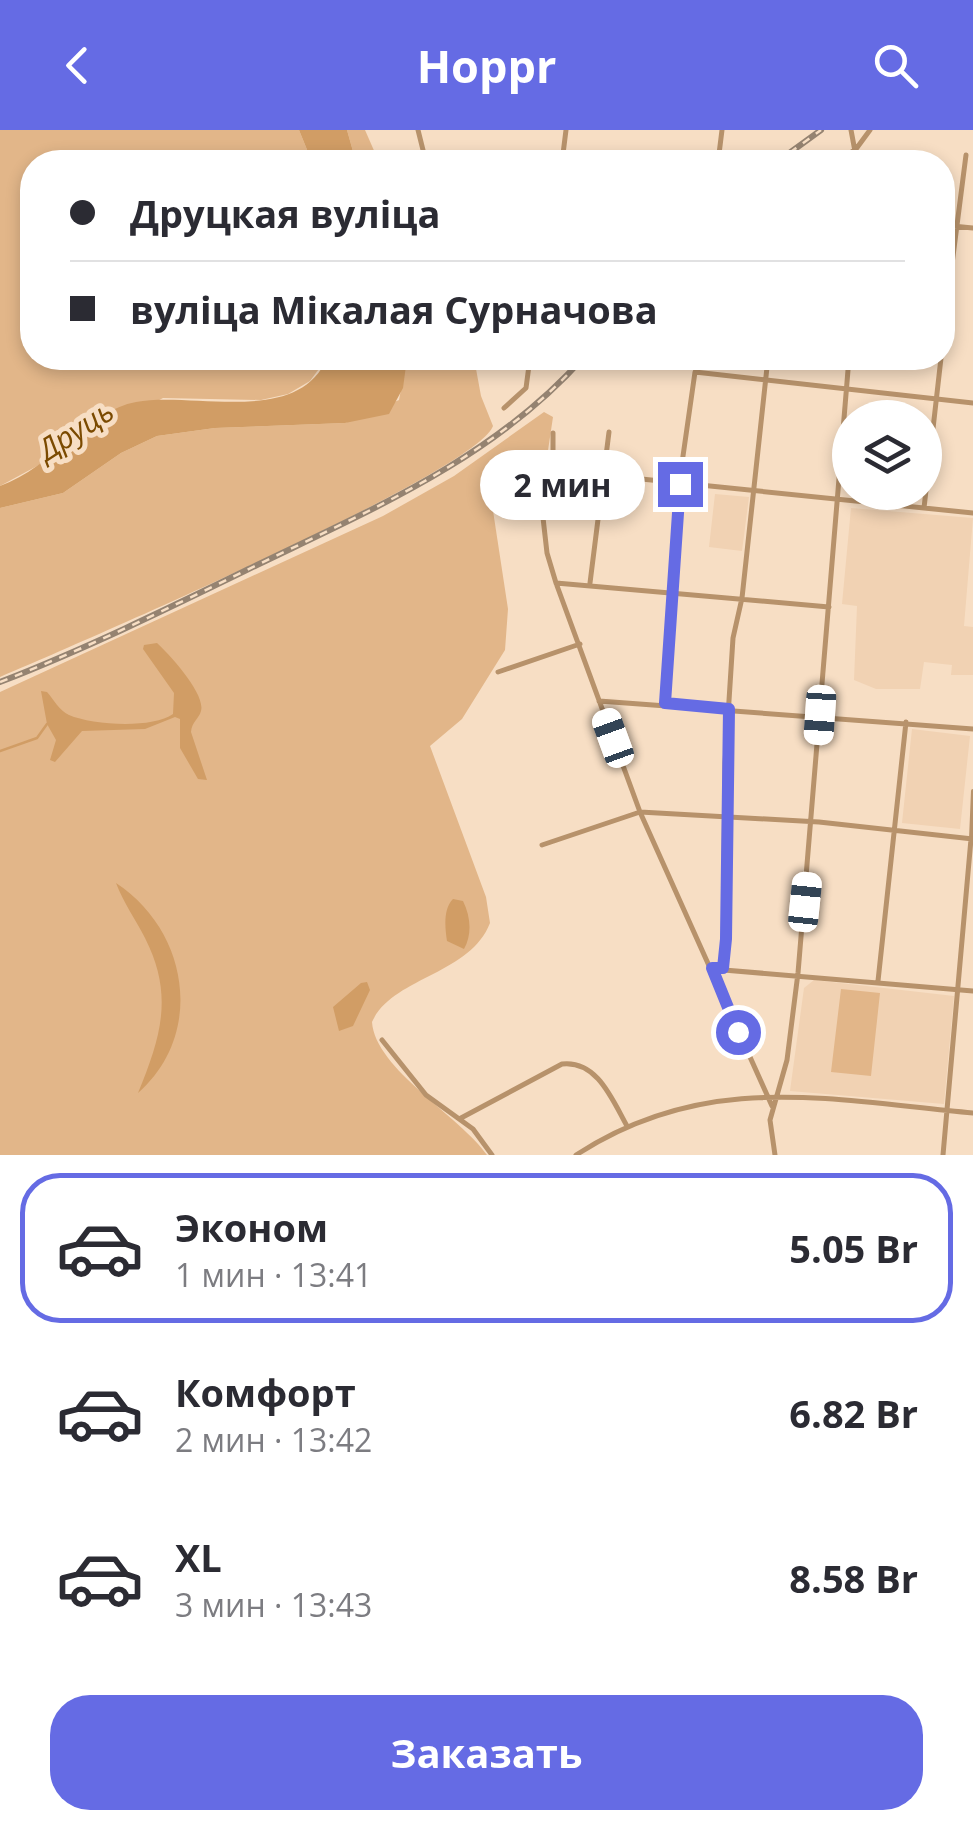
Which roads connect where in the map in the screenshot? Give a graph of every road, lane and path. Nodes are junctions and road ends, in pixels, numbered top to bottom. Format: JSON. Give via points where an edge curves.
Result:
{"nodes":[{"id":1,"x":851,"y":130,"type":"edge"},
{"id":2,"x":870,"y":130,"type":"edge"},
{"id":3,"x":856,"y":149,"type":"joint"},
{"id":4,"x":966,"y":155,"type":"dead end"},
{"id":5,"x":956,"y":226,"type":"junction"},
{"id":6,"x":973,"y":228,"type":"edge"},
{"id":7,"x":955,"y":234,"type":"edge"},
{"id":8,"x":528,"y":370,"type":"edge"},
{"id":9,"x":767,"y":370,"type":"edge"},
{"id":10,"x":848,"y":370,"type":"edge"},
{"id":11,"x":940,"y":370,"type":"edge"},
{"id":12,"x":766,"y":379,"type":"junction"},
{"id":13,"x":847,"y":388,"type":"junction"},
{"id":14,"x":846,"y":400,"type":"edge"},
{"id":15,"x":936,"y":400,"type":"joint"},
{"id":16,"x":942,"y":401,"type":"edge"},
{"id":17,"x":973,"y":404,"type":"edge"},
{"id":18,"x":504,"y":408,"type":"dead end"},
{"id":19,"x":608,"y":432,"type":"dead end"},
{"id":20,"x":553,"y":433,"type":"dead end"},
{"id":21,"x":552,"y":470,"type":"junction"},
{"id":22,"x":605,"y":475,"type":"junction"},
{"id":23,"x":680,"y":484,"type":"junction"},
{"id":24,"x":754,"y":493,"type":"junction"},
{"id":25,"x":832,"y":500,"type":"edge"},
{"id":26,"x":837,"y":510,"type":"edge"},
{"id":27,"x":940,"y":510,"type":"edge"},
{"id":28,"x":973,"y":514,"type":"edge"},
{"id":29,"x":590,"y":582,"type":"junction"},
{"id":30,"x":556,"y":583,"type":"junction"},
{"id":31,"x":670,"y":592,"type":"junction"},
{"id":32,"x":742,"y":598,"type":"junction"},
{"id":33,"x":829,"y":607,"type":"junction"},
{"id":34,"x":580,"y":644,"type":"junction"},
{"id":35,"x":498,"y":672,"type":"dead end"},
{"id":36,"x":599,"y":701,"type":"junction"},
{"id":37,"x":665,"y":703,"type":"junction"},
{"id":38,"x":729,"y":709,"type":"junction"},
{"id":39,"x":820,"y":715,"type":"junction"},
{"id":40,"x":906,"y":722,"type":"junction"},
{"id":41,"x":973,"y":729,"type":"edge"},
{"id":42,"x":973,"y":790,"type":"edge"},
{"id":43,"x":640,"y":812,"type":"junction"},
{"id":44,"x":726,"y":816,"type":"junction"},
{"id":45,"x":813,"y":822,"type":"junction"},
{"id":46,"x":895,"y":831,"type":"junction"},
{"id":47,"x":972,"y":839,"type":"edge"},
{"id":48,"x":542,"y":845,"type":"dead end"},
{"id":49,"x":712,"y":968,"type":"junction"},
{"id":50,"x":723,"y":968,"type":"junction"},
{"id":51,"x":798,"y":973,"type":"junction"},
{"id":52,"x":878,"y":982,"type":"junction"},
{"id":53,"x":958,"y":990,"type":"junction"},
{"id":54,"x":973,"y":992,"type":"edge"},
{"id":55,"x":382,"y":1040,"type":"dead end"},
{"id":56,"x":777,"y":1094,"type":"junction"},
{"id":57,"x":764,"y":1095,"type":"junction"},
{"id":58,"x":772,"y":1106,"type":"junction"},
{"id":59,"x":947,"y":1111,"type":"junction"},
{"id":60,"x":973,"y":1114,"type":"edge"},
{"id":61,"x":461,"y":1118,"type":"junction"},
{"id":62,"x":627,"y":1126,"type":"junction"},
{"id":63,"x":492,"y":1155,"type":"edge"},
{"id":64,"x":576,"y":1155,"type":"edge"},
{"id":65,"x":775,"y":1155,"type":"edge"},
{"id":66,"x":943,"y":1155,"type":"edge"}],
"edges":[{"from":1,"to":3,"type":"street"},
{"from":2,"to":3,"type":"street"},
{"from":4,"to":5,"type":"street"},
{"from":5,"to":6,"type":"street"},
{"from":5,"to":7,"type":"street"},
{"from":8,"to":18,"type":"street","via":[[526,388]]},
{"from":9,"to":12,"type":"street"},
{"from":10,"to":13,"type":"street"},
{"from":11,"to":15,"type":"street"},
{"from":12,"to":13,"type":"street"},
{"from":12,"to":23,"type":"street","via":[[696,372]]},
{"from":12,"to":24,"type":"street"},
{"from":13,"to":14,"type":"street"},
{"from":13,"to":15,"type":"street"},
{"from":16,"to":17,"type":"street"},
{"from":19,"to":22,"type":"street"},
{"from":20,"to":21,"type":"street"},
{"from":21,"to":22,"type":"street"},
{"from":21,"to":30,"type":"street","via":[[541,500]]},
{"from":22,"to":23,"type":"street"},
{"from":22,"to":29,"type":"street"},
{"from":23,"to":24,"type":"street"},
{"from":23,"to":31,"type":"street"},
{"from":24,"to":25,"type":"street"},
{"from":24,"to":32,"type":"street"},
{"from":26,"to":33,"type":"street"},
{"from":27,"to":28,"type":"street"},
{"from":29,"to":30,"type":"street"},
{"from":29,"to":31,"type":"street"},
{"from":30,"to":34,"type":"street"},
{"from":31,"to":32,"type":"street"},
{"from":31,"to":37,"type":"street"},
{"from":32,"to":33,"type":"street"},
{"from":32,"to":38,"type":"street"},
{"from":33,"to":39,"type":"street"},
{"from":34,"to":35,"type":"street"},
{"from":34,"to":36,"type":"street"},
{"from":36,"to":37,"type":"street"},
{"from":36,"to":43,"type":"street"},
{"from":37,"to":38,"type":"street"},
{"from":38,"to":39,"type":"street"},
{"from":38,"to":44,"type":"street"},
{"from":39,"to":40,"type":"street"},
{"from":39,"to":45,"type":"street"},
{"from":40,"to":41,"type":"street"},
{"from":40,"to":46,"type":"street"},
{"from":42,"to":47,"type":"street"},
{"from":43,"to":44,"type":"street"},
{"from":43,"to":48,"type":"street"},
{"from":43,"to":49,"type":"street"},
{"from":44,"to":45,"type":"street"},
{"from":44,"to":50,"type":"street"},
{"from":45,"to":46,"type":"street"},
{"from":45,"to":51,"type":"street"},
{"from":46,"to":47,"type":"street"},
{"from":46,"to":52,"type":"street"},
{"from":47,"to":53,"type":"street"},
{"from":49,"to":50,"type":"street"},
{"from":49,"to":57,"type":"street"},
{"from":50,"to":51,"type":"street"},
{"from":51,"to":52,"type":"street"},
{"from":51,"to":56,"type":"street"},
{"from":52,"to":53,"type":"street"},
{"from":53,"to":54,"type":"street"},
{"from":53,"to":59,"type":"street"},
{"from":55,"to":61,"type":"street","via":[[426,1095]]},
{"from":56,"to":57,"type":"street"},
{"from":56,"to":58,"type":"street"},
{"from":56,"to":59,"type":"street"},
{"from":57,"to":58,"type":"street"},
{"from":57,"to":62,"type":"street","via":[[723,1099]]},
{"from":58,"to":65,"type":"street"},
{"from":59,"to":60,"type":"street"},
{"from":59,"to":66,"type":"street"},
{"from":61,"to":62,"type":"street","via":[[576,1062],[592,1071]]},
{"from":61,"to":63,"type":"street"},
{"from":62,"to":64,"type":"street"}]}
